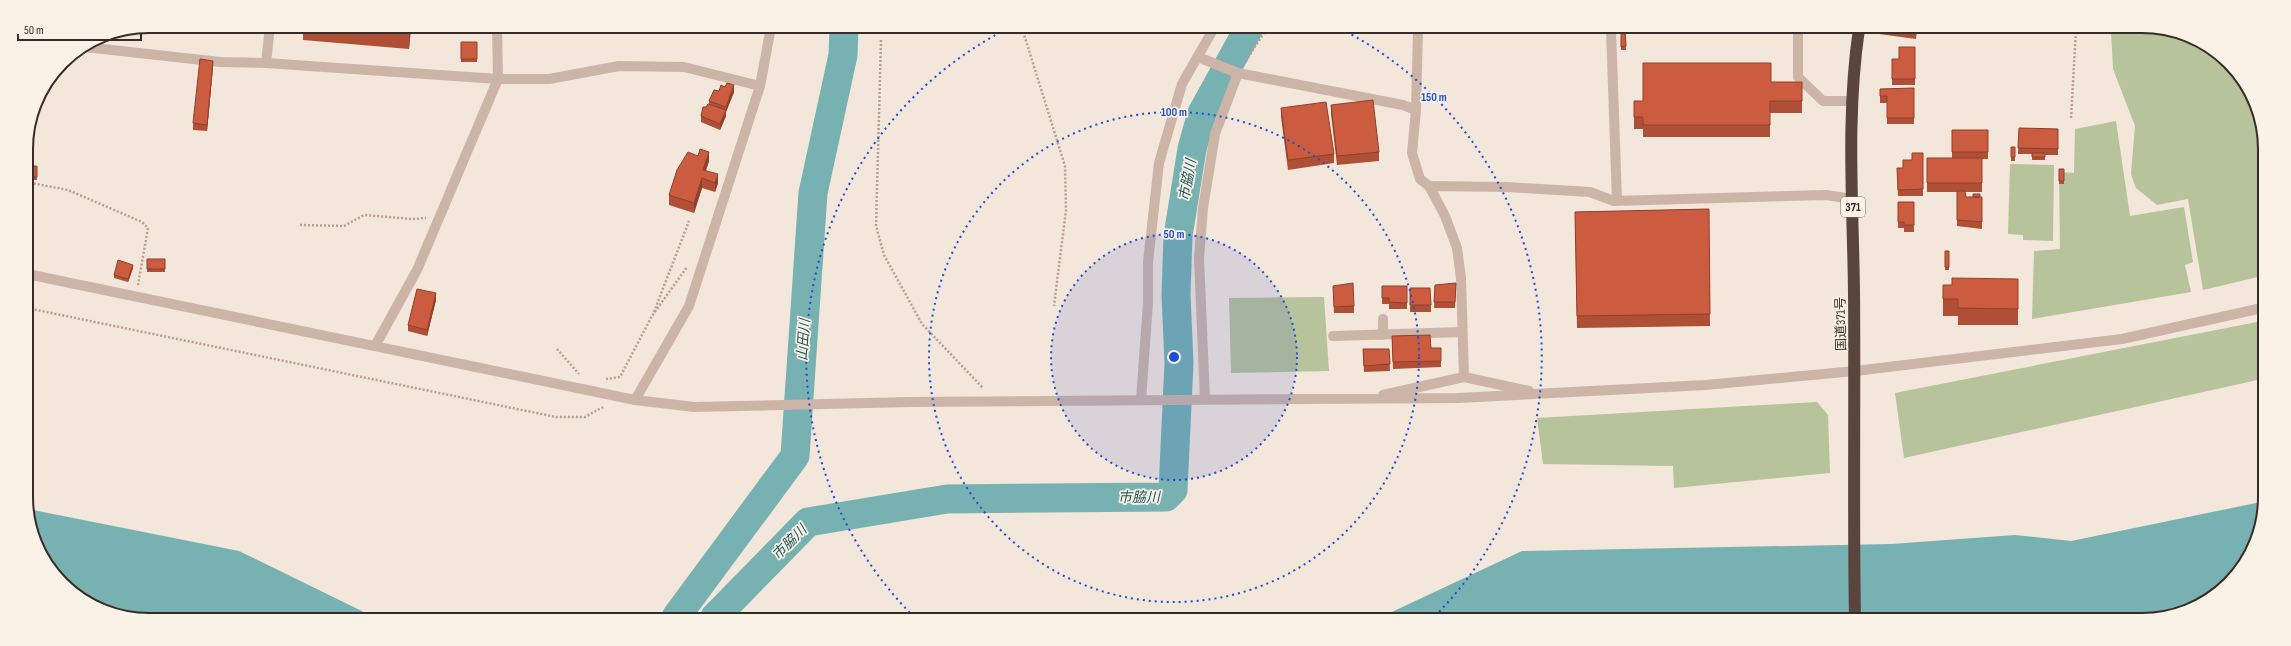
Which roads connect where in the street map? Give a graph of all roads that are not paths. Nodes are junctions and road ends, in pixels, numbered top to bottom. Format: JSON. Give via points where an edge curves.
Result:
{"nodes":[{"id":1,"x":269,"y":33,"type":"edge"},
{"id":2,"x":497,"y":33,"type":"edge"},
{"id":3,"x":770,"y":33,"type":"edge"},
{"id":4,"x":1211,"y":33,"type":"edge"},
{"id":5,"x":1418,"y":33,"type":"edge"},
{"id":6,"x":1611,"y":33,"type":"edge"},
{"id":7,"x":1798,"y":33,"type":"edge"},
{"id":8,"x":1859,"y":33,"type":"edge"},
{"id":9,"x":93,"y":48,"type":"edge"},
{"id":10,"x":1198,"y":57,"type":"junction"},
{"id":11,"x":266,"y":63,"type":"junction"},
{"id":12,"x":1238,"y":73,"type":"junction"},
{"id":13,"x":498,"y":79,"type":"junction"},
{"id":14,"x":760,"y":86,"type":"junction"},
{"id":15,"x":1853,"y":101,"type":"junction"},
{"id":16,"x":1416,"y":110,"type":"junction"},
{"id":17,"x":1429,"y":186,"type":"junction"},
{"id":18,"x":1853,"y":199,"type":"junction"},
{"id":19,"x":1617,"y":201,"type":"junction"},
{"id":20,"x":33,"y":275,"type":"edge"},
{"id":21,"x":2258,"y":309,"type":"edge"},
{"id":22,"x":1383,"y":319,"type":"dead end"},
{"id":23,"x":1462,"y":332,"type":"junction"},
{"id":24,"x":1383,"y":335,"type":"junction"},
{"id":25,"x":1333,"y":336,"type":"dead end"},
{"id":26,"x":375,"y":346,"type":"junction"},
{"id":27,"x":1855,"y":370,"type":"junction"},
{"id":28,"x":1464,"y":376,"type":"junction"},
{"id":29,"x":1543,"y":394,"type":"junction"},
{"id":30,"x":1365,"y":399,"type":"junction"},
{"id":31,"x":635,"y":400,"type":"junction"},
{"id":32,"x":1140,"y":400,"type":"junction"},
{"id":33,"x":1206,"y":400,"type":"junction"},
{"id":34,"x":1855,"y":613,"type":"edge"}],
"edges":[{"from":1,"to":11,"type":"street"},
{"from":2,"to":13,"type":"street"},
{"from":3,"to":14,"type":"street"},
{"from":4,"to":10,"type":"street"},
{"from":5,"to":16,"type":"street"},
{"from":6,"to":19,"type":"street"},
{"from":7,"to":15,"type":"street","via":[[1798,77],[1823,101]]},
{"from":8,"to":15,"type":"highway","name":"国道371号","number":"371","via":[[1854,62]]},
{"from":9,"to":11,"type":"street","via":[[220,62]]},
{"from":10,"to":12,"type":"street"},
{"from":10,"to":32,"type":"street","via":[[1182,84],[1159,163],[1148,262],[1148,302]]},
{"from":11,"to":13,"type":"street"},
{"from":12,"to":16,"type":"street","via":[[1403,105]]},
{"from":12,"to":33,"type":"street","via":[[1215,134],[1203,208],[1199,258]]},
{"from":13,"to":14,"type":"street","via":[[549,79],[619,66],[684,67]]},
{"from":13,"to":26,"type":"street","via":[[403,299]]},
{"from":14,"to":31,"type":"street","via":[[689,306]]},
{"from":15,"to":18,"type":"highway","name":"国道371号","number":"371"},
{"from":16,"to":17,"type":"street","via":[[1412,153],[1420,179]]},
{"from":17,"to":19,"type":"street","via":[[1590,192]]},
{"from":17,"to":23,"type":"street","via":[[1445,216],[1457,248],[1461,278]]},
{"from":18,"to":19,"type":"street","via":[[1826,195]]},
{"from":18,"to":27,"type":"highway","name":"国道371号","number":"371"},
{"from":20,"to":26,"type":"street"},
{"from":21,"to":27,"type":"street","via":[[2122,339]]},
{"from":22,"to":24,"type":"street"},
{"from":23,"to":24,"type":"street"},
{"from":23,"to":28,"type":"street"},
{"from":24,"to":25,"type":"street"},
{"from":26,"to":31,"type":"street"},
{"from":27,"to":29,"type":"street","via":[[1706,385]]},
{"from":27,"to":34,"type":"highway","name":"国道371号","number":"371"},
{"from":28,"to":29,"type":"street"},
{"from":28,"to":30,"type":"street"},
{"from":29,"to":30,"type":"street"},
{"from":30,"to":33,"type":"street"},
{"from":31,"to":32,"type":"street","via":[[694,407]]},
{"from":32,"to":33,"type":"street"}]}
